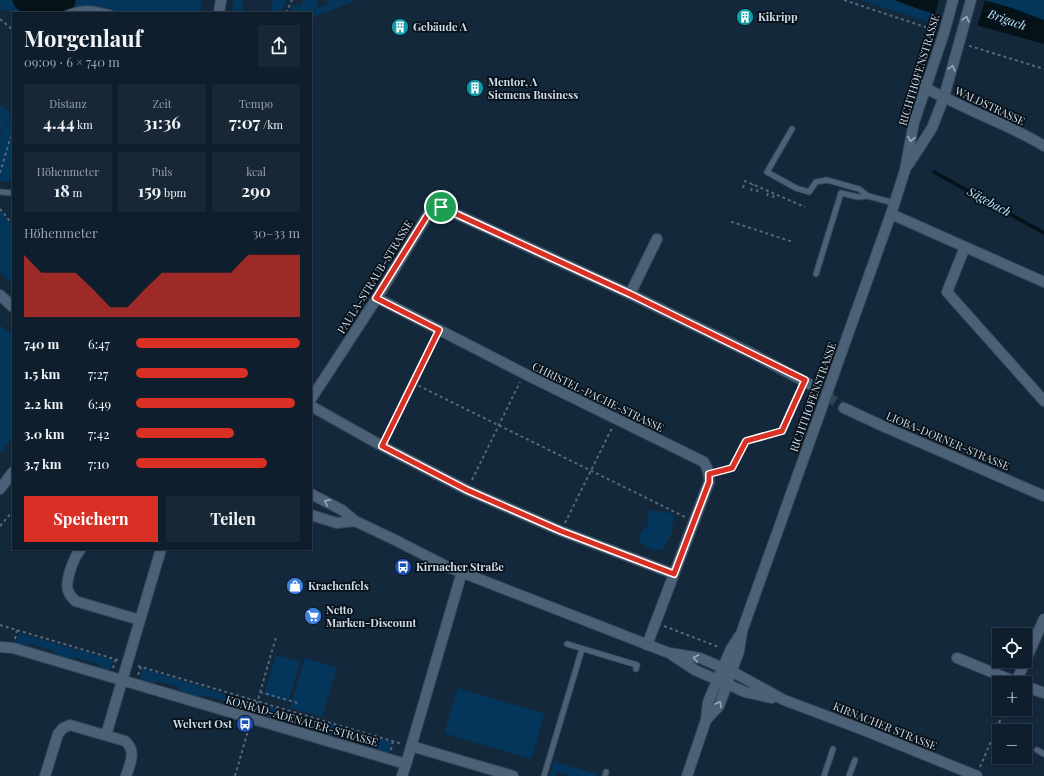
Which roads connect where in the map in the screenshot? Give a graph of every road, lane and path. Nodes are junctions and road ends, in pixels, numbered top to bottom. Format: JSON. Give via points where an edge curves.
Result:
{"nodes":[{"id":1,"x":221,"y":0,"type":"edge"},
{"id":2,"x":292,"y":0,"type":"edge"},
{"id":3,"x":844,"y":0,"type":"edge"},
{"id":4,"x":953,"y":0,"type":"edge"},
{"id":5,"x":972,"y":0,"type":"edge"},
{"id":6,"x":69,"y":12,"type":"edge"},
{"id":7,"x":108,"y":12,"type":"edge"},
{"id":8,"x":219,"y":12,"type":"edge"},
{"id":9,"x":286,"y":12,"type":"edge"},
{"id":10,"x":0,"y":19,"type":"edge"},
{"id":11,"x":12,"y":29,"type":"edge"},
{"id":12,"x":939,"y":32,"type":"junction"},
{"id":13,"x":970,"y":46,"type":"dead end"},
{"id":14,"x":1044,"y":69,"type":"edge"},
{"id":15,"x":922,"y":86,"type":"junction"},
{"id":16,"x":944,"y":97,"type":"junction"},
{"id":17,"x":792,"y":130,"type":"dead end"},
{"id":18,"x":12,"y":137,"type":"edge"},
{"id":19,"x":1044,"y":146,"type":"edge"},
{"id":20,"x":905,"y":170,"type":"junction"},
{"id":21,"x":0,"y":173,"type":"edge"},
{"id":22,"x":753,"y":184,"type":"junction"},
{"id":23,"x":758,"y":186,"type":"junction"},
{"id":24,"x":743,"y":188,"type":"dead end"},
{"id":25,"x":751,"y":191,"type":"dead end"},
{"id":26,"x":769,"y":191,"type":"junction"},
{"id":27,"x":0,"y":192,"type":"edge"},
{"id":28,"x":756,"y":192,"type":"dead end"},
{"id":29,"x":12,"y":193,"type":"edge"},
{"id":30,"x":774,"y":193,"type":"junction"},
{"id":31,"x":767,"y":196,"type":"dead end"},
{"id":32,"x":868,"y":196,"type":"junction"},
{"id":33,"x":773,"y":198,"type":"dead end"},
{"id":34,"x":894,"y":203,"type":"junction"},
{"id":35,"x":805,"y":206,"type":"dead end"},
{"id":36,"x":0,"y":209,"type":"edge"},
{"id":37,"x":891,"y":214,"type":"junction"},
{"id":38,"x":732,"y":223,"type":"dead end"},
{"id":39,"x":12,"y":224,"type":"edge"},
{"id":40,"x":657,"y":238,"type":"dead end"},
{"id":41,"x":794,"y":242,"type":"dead end"},
{"id":42,"x":965,"y":247,"type":"junction"},
{"id":43,"x":816,"y":274,"type":"dead end"},
{"id":44,"x":1044,"y":282,"type":"edge"},
{"id":45,"x":630,"y":294,"type":"junction"},
{"id":46,"x":0,"y":295,"type":"edge"},
{"id":47,"x":376,"y":298,"type":"junction"},
{"id":48,"x":12,"y":306,"type":"edge"},
{"id":49,"x":439,"y":330,"type":"junction"},
{"id":50,"x":524,"y":374,"type":"junction"},
{"id":51,"x":805,"y":380,"type":"junction"},
{"id":52,"x":413,"y":383,"type":"junction"},
{"id":53,"x":815,"y":387,"type":"tunnel mouth"},
{"id":54,"x":312,"y":397,"type":"edge"},
{"id":55,"x":1044,"y":401,"type":"edge"},
{"id":56,"x":312,"y":407,"type":"edge"},
{"id":57,"x":844,"y":408,"type":"tunnel mouth"},
{"id":58,"x":616,"y":420,"type":"junction"},
{"id":59,"x":499,"y":425,"type":"junction"},
{"id":60,"x":382,"y":446,"type":"junction"},
{"id":61,"x":591,"y":471,"type":"junction"},
{"id":62,"x":12,"y":473,"type":"edge"},
{"id":63,"x":709,"y":474,"type":"junction"},
{"id":64,"x":0,"y":489,"type":"edge"},
{"id":65,"x":467,"y":490,"type":"junction"},
{"id":66,"x":312,"y":495,"type":"edge"},
{"id":67,"x":1044,"y":496,"type":"edge"},
{"id":68,"x":12,"y":512,"type":"edge"},
{"id":69,"x":312,"y":515,"type":"edge"},
{"id":70,"x":355,"y":521,"type":"junction"},
{"id":71,"x":694,"y":521,"type":"junction"},
{"id":72,"x":0,"y":526,"type":"edge"},
{"id":73,"x":561,"y":531,"type":"junction"},
{"id":74,"x":80,"y":550,"type":"edge"},
{"id":75,"x":161,"y":550,"type":"edge"},
{"id":76,"x":462,"y":572,"type":"junction"},
{"id":77,"x":674,"y":574,"type":"junction"},
{"id":78,"x":1044,"y":619,"type":"edge"},
{"id":79,"x":140,"y":620,"type":"junction"},
{"id":80,"x":655,"y":623,"type":"junction"},
{"id":81,"x":0,"y":625,"type":"edge"},
{"id":82,"x":742,"y":631,"type":"junction"},
{"id":83,"x":276,"y":637,"type":"dead end"},
{"id":84,"x":567,"y":644,"type":"dead end"},
{"id":85,"x":647,"y":645,"type":"junction"},
{"id":86,"x":0,"y":647,"type":"edge"},
{"id":87,"x":582,"y":649,"type":"junction"},
{"id":88,"x":722,"y":651,"type":"dead end"},
{"id":89,"x":669,"y":653,"type":"junction"},
{"id":90,"x":957,"y":658,"type":"dead end"},
{"id":91,"x":123,"y":662,"type":"dead end"},
{"id":92,"x":134,"y":665,"type":"dead end"},
{"id":93,"x":722,"y":667,"type":"junction"},
{"id":94,"x":636,"y":669,"type":"dead end"},
{"id":95,"x":733,"y":672,"type":"junction"},
{"id":96,"x":1002,"y":676,"type":"edge"},
{"id":97,"x":1023,"y":676,"type":"edge"},
{"id":98,"x":123,"y":680,"type":"junction"},
{"id":99,"x":717,"y":680,"type":"junction"},
{"id":100,"x":727,"y":685,"type":"junction"},
{"id":101,"x":1032,"y":688,"type":"edge"},
{"id":102,"x":260,"y":692,"type":"junction"},
{"id":103,"x":1044,"y":694,"type":"edge"},
{"id":104,"x":784,"y":700,"type":"junction"},
{"id":105,"x":257,"y":702,"type":"junction"},
{"id":106,"x":298,"y":702,"type":"dead end"},
{"id":107,"x":1002,"y":716,"type":"edge"},
{"id":108,"x":706,"y":720,"type":"junction"},
{"id":109,"x":249,"y":726,"type":"dead end"},
{"id":110,"x":106,"y":735,"type":"junction"},
{"id":111,"x":411,"y":746,"type":"junction"},
{"id":112,"x":834,"y":749,"type":"dead end"},
{"id":113,"x":1037,"y":750,"type":"dead end"},
{"id":114,"x":1044,"y":754,"type":"edge"},
{"id":115,"x":855,"y":760,"type":"dead end"},
{"id":116,"x":406,"y":764,"type":"junction"},
{"id":117,"x":978,"y":772,"type":"edge"},
{"id":118,"x":45,"y":776,"type":"edge"},
{"id":119,"x":126,"y":776,"type":"edge"},
{"id":120,"x":235,"y":776,"type":"edge"},
{"id":121,"x":402,"y":776,"type":"edge"},
{"id":122,"x":513,"y":776,"type":"edge"},
{"id":123,"x":544,"y":776,"type":"edge"},
{"id":124,"x":688,"y":776,"type":"edge"},
{"id":125,"x":824,"y":776,"type":"edge"},
{"id":126,"x":849,"y":776,"type":"edge"}],
"edges":[{"from":1,"to":8,"type":"street"},
{"from":2,"to":9,"type":"path"},
{"from":3,"to":12,"type":"path"},
{"from":4,"to":12,"type":"street","name":"RICHTHOFENSTRASSE"},
{"from":16,"to":5,"type":"street","name":"RICHTHOFENSTRASSE","one_way":true},
{"from":6,"to":7,"type":"lane","via":[[95,8]]},
{"from":10,"to":11,"type":"path"},
{"from":12,"to":15,"type":"street","name":"RICHTHOFENSTRASSE"},
{"from":13,"to":14,"type":"path"},
{"from":15,"to":16,"type":"street","name":"WALDSTRASSE"},
{"from":15,"to":20,"type":"street","name":"RICHTHOFENSTRASSE","one_way":true},
{"from":16,"to":19,"type":"street","name":"WALDSTRASSE"},
{"from":16,"to":20,"type":"street","name":"RICHTHOFENSTRASSE","via":[[932,128]]},
{"from":17,"to":32,"type":"lane","via":[[767,172],[809,192],[816,182],[827,180],[859,189]]},
{"from":18,"to":21,"type":"path"},
{"from":20,"to":34,"type":"street","name":"RICHTHOFENSTRASSE"},
{"from":22,"to":23,"type":"path"},
{"from":22,"to":24,"type":"path","via":[[745,181]]},
{"from":22,"to":25,"type":"path"},
{"from":23,"to":26,"type":"path"},
{"from":23,"to":28,"type":"path"},
{"from":26,"to":30,"type":"path"},
{"from":26,"to":31,"type":"path"},
{"from":27,"to":29,"type":"lane"},
{"from":30,"to":33,"type":"path"},
{"from":30,"to":35,"type":"path"},
{"from":32,"to":34,"type":"lane"},
{"from":32,"to":43,"type":"lane","via":[[858,198],[841,193]]},
{"from":34,"to":37,"type":"street","name":"RICHTHOFENSTRASSE"},
{"from":36,"to":39,"type":"path"},
{"from":37,"to":42,"type":"street"},
{"from":37,"to":82,"type":"street","name":"RICHTHOFENSTRASSE"},
{"from":38,"to":41,"type":"path"},
{"from":40,"to":45,"type":"street"},
{"from":42,"to":44,"type":"street"},
{"from":42,"to":55,"type":"street","via":[[947,292]]},
{"from":45,"to":47,"type":"street","name":"PAULA-STRAUB-STRASSE","via":[[441,207],[430,211]]},
{"from":45,"to":51,"type":"street","name":"PAULA-STRAUB-STRASSE"},
{"from":46,"to":48,"type":"street"},
{"from":47,"to":49,"type":"street","name":"CHRISTEL-PACHE-STRASSE"},
{"from":47,"to":54,"type":"street","name":"PAULA-STRAUB-STRASSE"},
{"from":49,"to":50,"type":"street","name":"CHRISTEL-PACHE-STRASSE"},
{"from":49,"to":52,"type":"path"},
{"from":50,"to":58,"type":"street","name":"CHRISTEL-PACHE-STRASSE"},
{"from":50,"to":59,"type":"path"},
{"from":51,"to":53,"type":"street","name":"PAULA-STRAUB-STRASSE"},
{"from":51,"to":63,"type":"path","via":[[782,431],[746,441],[732,468]]},
{"from":52,"to":59,"type":"path"},
{"from":52,"to":60,"type":"path"},
{"from":56,"to":60,"type":"street"},
{"from":57,"to":67,"type":"street","name":"LIOBA-DORNER-STRASSE"},
{"from":58,"to":61,"type":"path"},
{"from":58,"to":63,"type":"street","name":"CHRISTEL-PACHE-STRASSE","via":[[704,462]]},
{"from":59,"to":61,"type":"path"},
{"from":59,"to":65,"type":"path"},
{"from":60,"to":65,"type":"street"},
{"from":61,"to":71,"type":"path"},
{"from":61,"to":73,"type":"path"},
{"from":62,"to":64,"type":"street"},
{"from":63,"to":71,"type":"street","via":[[709,482]]},
{"from":65,"to":73,"type":"street"},
{"from":70,"to":66,"type":"street","name":"KIRNACHER STRASSE","one_way":true,"via":[[342,510]]},
{"from":68,"to":72,"type":"path"},
{"from":69,"to":70,"type":"street","name":"KIRNACHER STRASSE","via":[[337,523]]},
{"from":70,"to":76,"type":"street","name":"KIRNACHER STRASSE"},
{"from":71,"to":77,"type":"street"},
{"from":73,"to":77,"type":"street"},
{"from":74,"to":79,"type":"street","via":[[67,583],[75,601]]},
{"from":75,"to":79,"type":"street"},
{"from":76,"to":85,"type":"street","name":"KIRNACHER STRASSE"},
{"from":76,"to":111,"type":"street"},
{"from":77,"to":80,"type":"street"},
{"from":78,"to":97,"type":"street"},
{"from":79,"to":98,"type":"street"},
{"from":80,"to":85,"type":"street"},
{"from":80,"to":88,"type":"path","via":[[716,646]]},
{"from":81,"to":91,"type":"path"},
{"from":82,"to":93,"type":"street","name":"RICHTHOFENSTRASSE"},
{"from":82,"to":95,"type":"street","name":"RICHTHOFENSTRASSE"},
{"from":83,"to":102,"type":"path"},
{"from":84,"to":87,"type":"lane"},
{"from":85,"to":89,"type":"street","name":"KIRNACHER STRASSE"},
{"from":86,"to":98,"type":"street","name":"KONRAD-ADENAUER-STRASSE","via":[[13,648]]},
{"from":87,"to":94,"type":"lane","via":[[637,665]]},
{"from":87,"to":123,"type":"lane"},
{"from":93,"to":89,"type":"street","name":"KIRNACHER STRASSE","one_way":true,"via":[[700,658]]},
{"from":89,"to":99,"type":"street","name":"KIRNACHER STRASSE","via":[[695,670]]},
{"from":90,"to":96,"type":"street"},
{"from":92,"to":105,"type":"path"},
{"from":93,"to":95,"type":"street","name":"KIRNACHER STRASSE"},
{"from":93,"to":99,"type":"street","name":"RICHTHOFENSTRASSE"},
{"from":95,"to":100,"type":"street","name":"RICHTHOFENSTRASSE"},
{"from":95,"to":104,"type":"street","name":"KIRNACHER STRASSE"},
{"from":98,"to":110,"type":"street"},
{"from":98,"to":116,"type":"street","name":"KONRAD-ADENAUER-STRASSE"},
{"from":99,"to":100,"type":"street","name":"KIRNACHER STRASSE"},
{"from":99,"to":108,"type":"street","name":"RICHTHOFENSTRASSE","via":[[708,702]]},
{"from":100,"to":104,"type":"street","name":"KIRNACHER STRASSE","via":[[745,692]]},
{"from":108,"to":100,"type":"street","name":"RICHTHOFENSTRASSE","one_way":true,"via":[[719,706]]},
{"from":101,"to":103,"type":"street"},
{"from":102,"to":105,"type":"path"},
{"from":102,"to":106,"type":"path"},
{"from":104,"to":117,"type":"street","name":"KIRNACHER STRASSE"},
{"from":105,"to":111,"type":"path"},
{"from":107,"to":117,"type":"path"},
{"from":108,"to":124,"type":"street"},
{"from":109,"to":120,"type":"path"},
{"from":110,"to":118,"type":"street","via":[[74,725],[63,728],[58,734]]},
{"from":110,"to":119,"type":"street","via":[[126,741],[131,748],[132,756]]},
{"from":111,"to":116,"type":"street"},
{"from":111,"to":122,"type":"street"},
{"from":112,"to":125,"type":"lane"},
{"from":113,"to":114,"type":"lane"},
{"from":115,"to":126,"type":"lane"},
{"from":116,"to":121,"type":"street"}]}
